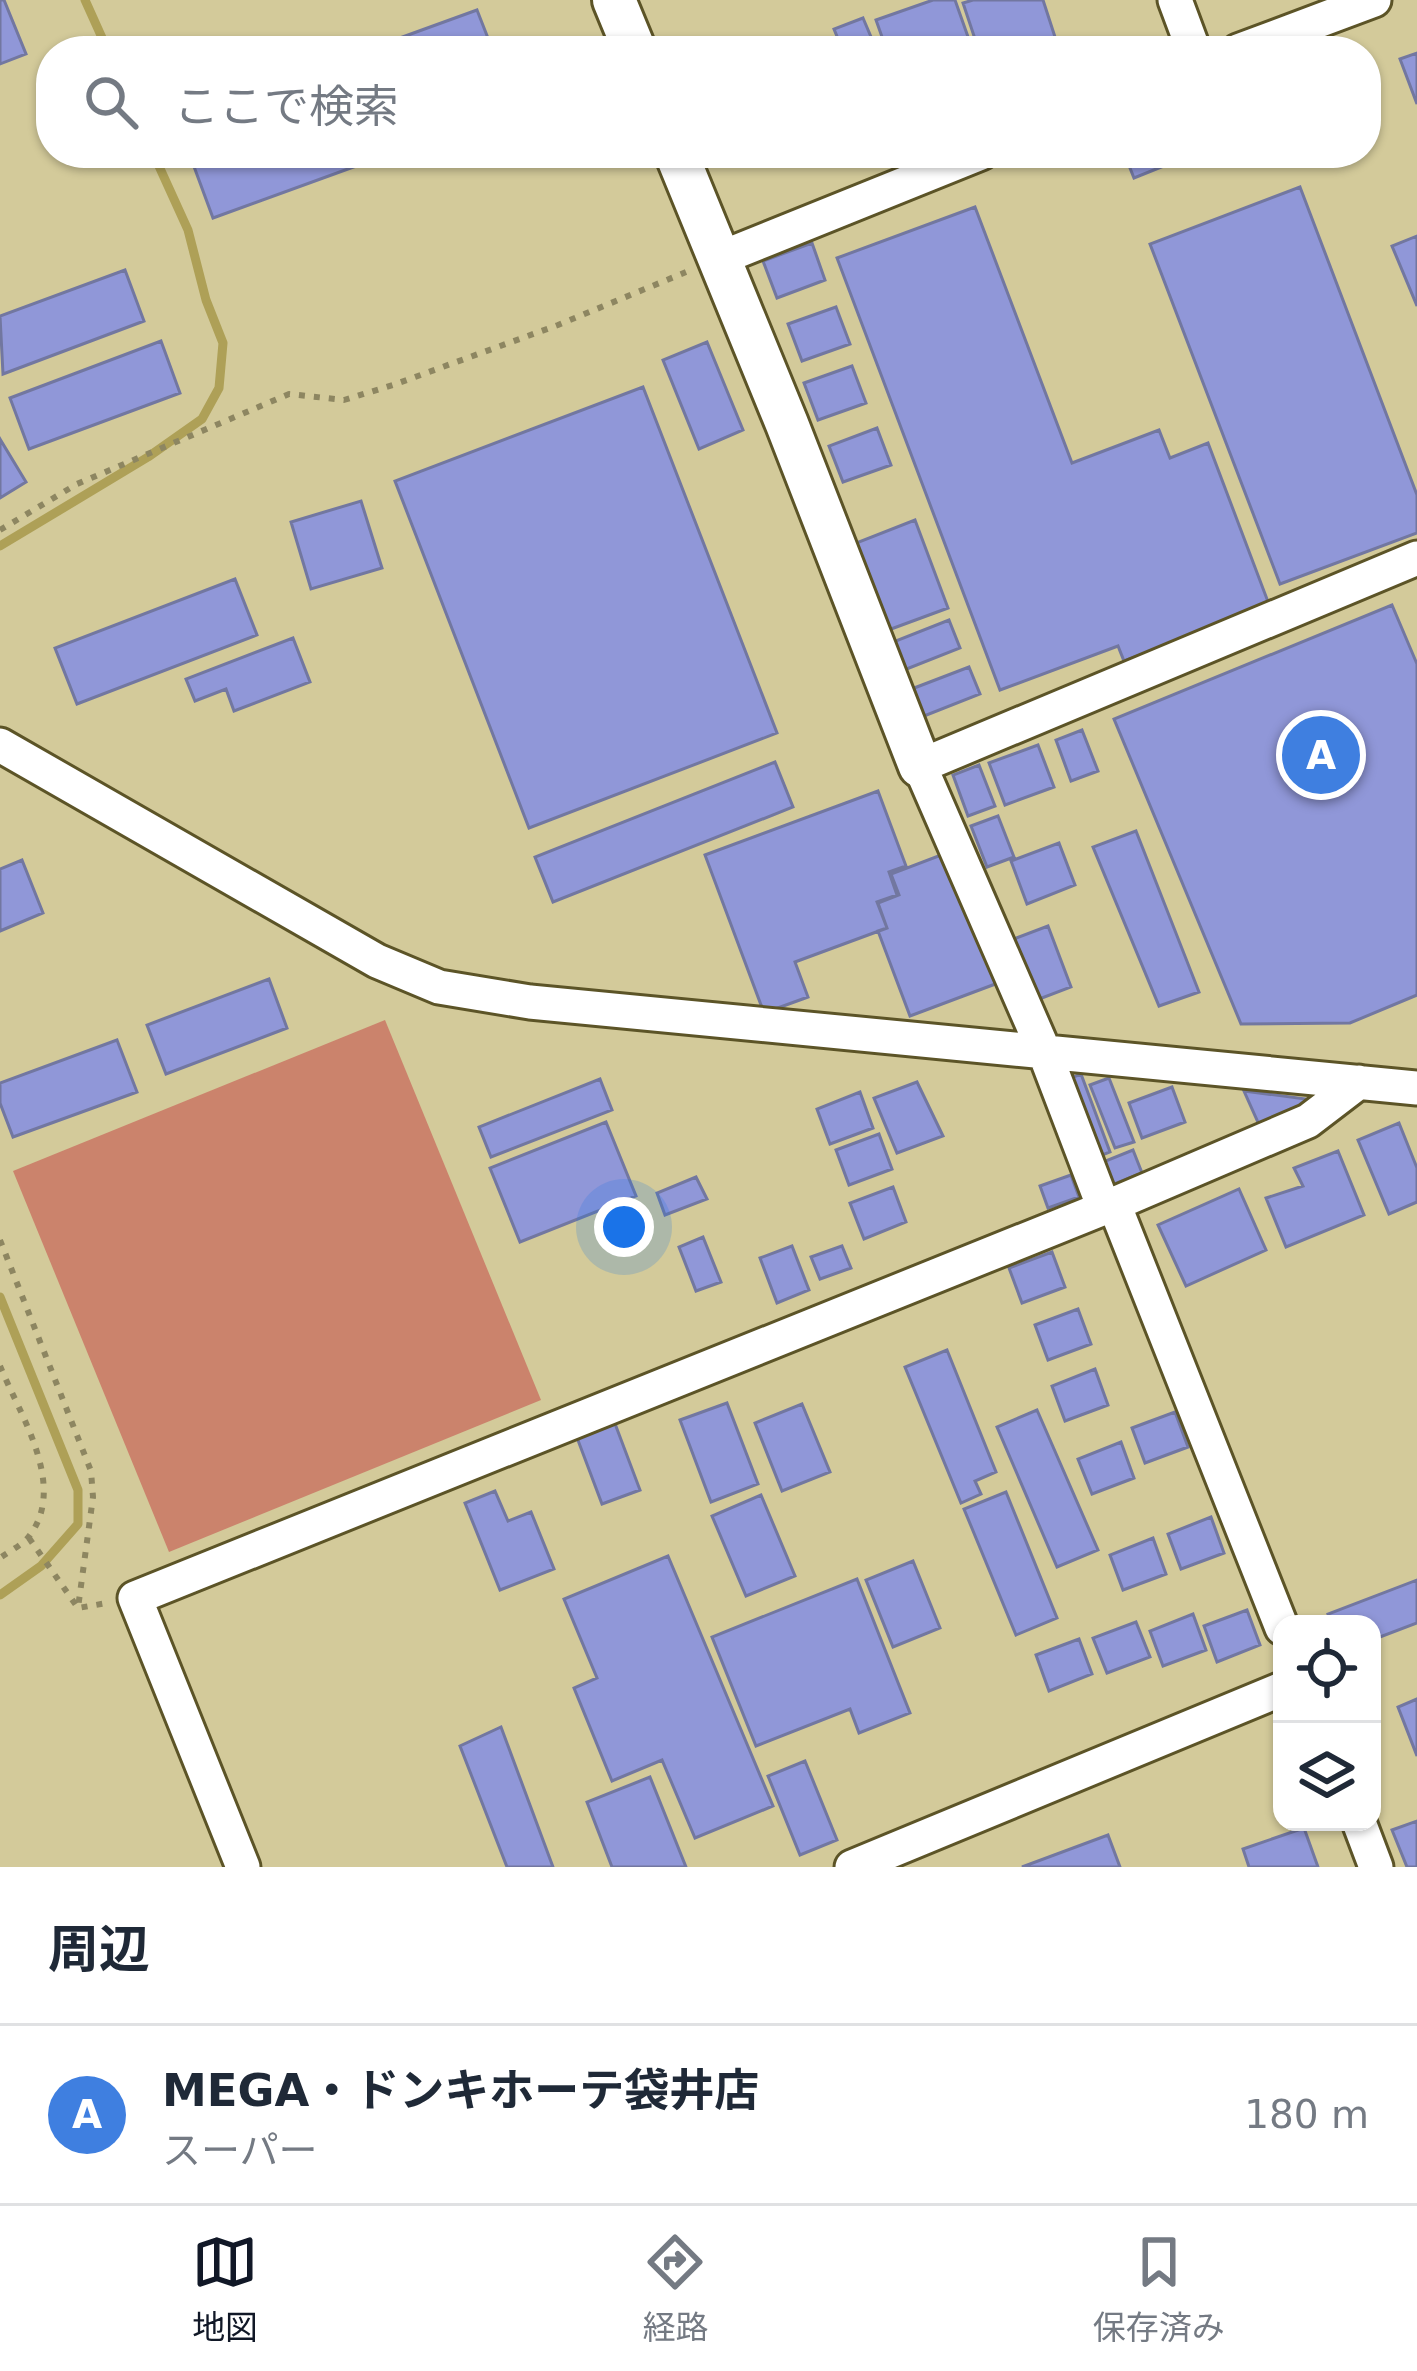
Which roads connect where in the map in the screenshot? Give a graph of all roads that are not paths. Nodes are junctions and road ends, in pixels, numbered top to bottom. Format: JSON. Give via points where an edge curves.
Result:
{"nodes":[{"id":1,"x":614,"y":0,"type":"edge"},
{"id":2,"x":1175,"y":0,"type":"edge"},
{"id":3,"x":1374,"y":0,"type":"edge"},
{"id":4,"x":629,"y":36,"type":"edge"},
{"id":5,"x":1188,"y":36,"type":"edge"},
{"id":6,"x":1278,"y":36,"type":"edge"},
{"id":7,"x":682,"y":168,"type":"edge"},
{"id":8,"x":944,"y":168,"type":"edge"},
{"id":9,"x":718,"y":259,"type":"junction"},
{"id":10,"x":1417,"y":558,"type":"edge"},
{"id":11,"x":0,"y":745,"type":"edge"},
{"id":12,"x":920,"y":766,"type":"junction"},
{"id":13,"x":1044,"y":1051,"type":"junction"},
{"id":14,"x":1359,"y":1082,"type":"junction"},
{"id":15,"x":1417,"y":1088,"type":"edge"},
{"id":16,"x":1109,"y":1206,"type":"junction"},
{"id":17,"x":1277,"y":1615,"type":"edge"},
{"id":18,"x":1273,"y":1693,"type":"edge"},
{"id":19,"x":1362,"y":1831,"type":"edge"},
{"id":20,"x":243,"y":1867,"type":"edge"},
{"id":21,"x":852,"y":1867,"type":"edge"},
{"id":22,"x":1376,"y":1867,"type":"edge"}],
"edges":[{"from":1,"to":4,"type":"street"},
{"from":2,"to":5,"type":"street"},
{"from":3,"to":6,"type":"street"},
{"from":7,"to":9,"type":"street"},
{"from":8,"to":9,"type":"street"},
{"from":9,"to":12,"type":"street"},
{"from":10,"to":12,"type":"street"},
{"from":11,"to":13,"type":"street","via":[[377,961],[439,987],[530,1003]]},
{"from":12,"to":13,"type":"street"},
{"from":13,"to":14,"type":"street"},
{"from":13,"to":16,"type":"street"},
{"from":14,"to":15,"type":"street"},
{"from":14,"to":16,"type":"street","via":[[1308,1121]]},
{"from":16,"to":17,"type":"street"},
{"from":16,"to":20,"type":"street","via":[[134,1598]]},
{"from":18,"to":21,"type":"street"},
{"from":19,"to":22,"type":"street"}]}
